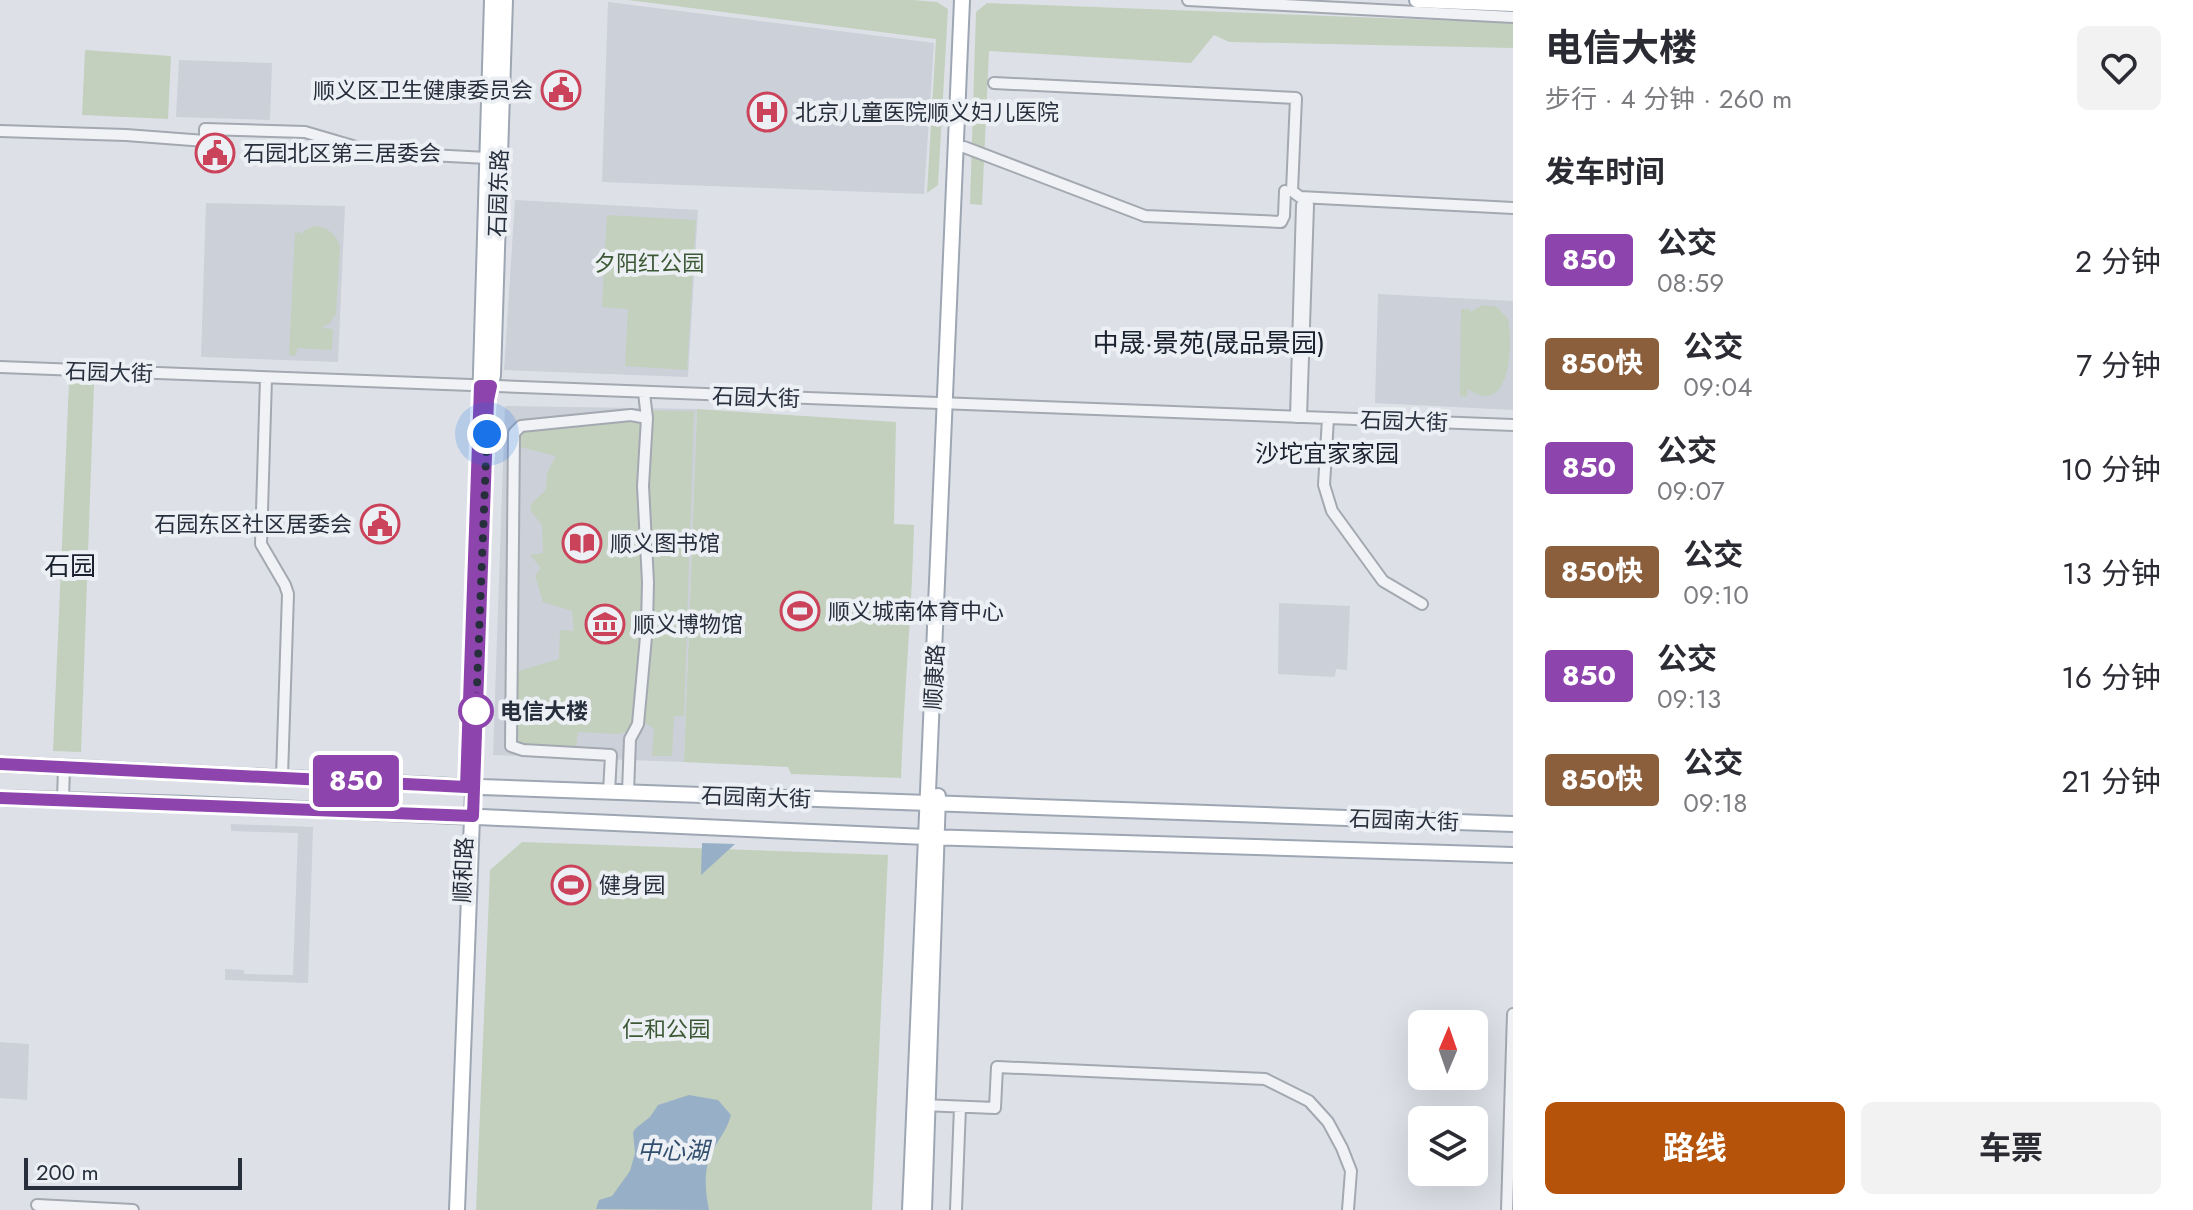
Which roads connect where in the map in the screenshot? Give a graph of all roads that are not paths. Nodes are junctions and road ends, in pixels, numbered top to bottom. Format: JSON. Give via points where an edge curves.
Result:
{"nodes":[{"id":1,"x":492,"y":0,"type":"edge"},
{"id":2,"x":505,"y":0,"type":"edge"},
{"id":3,"x":962,"y":0,"type":"edge"},
{"id":4,"x":969,"y":0,"type":"edge"},
{"id":5,"x":1188,"y":0,"type":"edge"},
{"id":6,"x":1417,"y":0,"type":"edge"},
{"id":7,"x":1513,"y":4,"type":"edge"},
{"id":8,"x":1513,"y":17,"type":"edge"},
{"id":9,"x":994,"y":83,"type":"dead end"},
{"id":10,"x":0,"y":131,"type":"edge"},
{"id":11,"x":964,"y":147,"type":"junction"},
{"id":12,"x":487,"y":158,"type":"junction"},
{"id":13,"x":1285,"y":191,"type":"dead end"},
{"id":14,"x":1305,"y":205,"type":"dead end"},
{"id":15,"x":1513,"y":208,"type":"edge"},
{"id":16,"x":0,"y":367,"type":"edge"},
{"id":17,"x":266,"y":378,"type":"junction"},
{"id":18,"x":486,"y":386,"type":"junction"},
{"id":19,"x":643,"y":393,"type":"junction"},
{"id":20,"x":950,"y":405,"type":"junction"},
{"id":21,"x":631,"y":415,"type":"junction"},
{"id":22,"x":1298,"y":417,"type":"junction"},
{"id":23,"x":647,"y":418,"type":"junction"},
{"id":24,"x":1328,"y":418,"type":"junction"},
{"id":25,"x":1513,"y":425,"type":"edge"},
{"id":26,"x":1422,"y":604,"type":"dead end"},
{"id":27,"x":611,"y":755,"type":"junction"},
{"id":28,"x":629,"y":756,"type":"junction"},
{"id":29,"x":0,"y":764,"type":"edge"},
{"id":30,"x":64,"y":767,"type":"junction"},
{"id":31,"x":282,"y":776,"type":"junction"},
{"id":32,"x":470,"y":786,"type":"junction"},
{"id":33,"x":609,"y":792,"type":"junction"},
{"id":34,"x":628,"y":792,"type":"junction"},
{"id":35,"x":0,"y":798,"type":"edge"},
{"id":36,"x":63,"y":800,"type":"junction"},
{"id":37,"x":933,"y":802,"type":"junction"},
{"id":38,"x":468,"y":816,"type":"junction"},
{"id":39,"x":1513,"y":824,"type":"edge"},
{"id":40,"x":932,"y":837,"type":"junction"},
{"id":41,"x":1513,"y":855,"type":"edge"},
{"id":42,"x":1513,"y":1014,"type":"edge"},
{"id":43,"x":921,"y":1105,"type":"junction"},
{"id":44,"x":960,"y":1107,"type":"junction"},
{"id":45,"x":37,"y":1205,"type":"dead end"},
{"id":46,"x":133,"y":1210,"type":"edge"},
{"id":47,"x":449,"y":1210,"type":"edge"},
{"id":48,"x":457,"y":1210,"type":"edge"},
{"id":49,"x":910,"y":1210,"type":"edge"},
{"id":50,"x":924,"y":1210,"type":"edge"},
{"id":51,"x":956,"y":1210,"type":"edge"},
{"id":52,"x":1348,"y":1210,"type":"edge"},
{"id":53,"x":1507,"y":1210,"type":"edge"}],
"edges":[{"from":1,"to":12,"type":"main road","name":"石园东路"},
{"from":2,"to":18,"type":"main road","name":"石园东路"},
{"from":3,"to":20,"type":"main road","name":"顺康路"},
{"from":4,"to":11,"type":"main road","name":"顺康路"},
{"from":5,"to":8,"type":"street"},
{"from":6,"to":7,"type":"main road"},
{"from":9,"to":15,"type":"street","via":[[1296,98],[1292,191],[1300,197]]},
{"from":10,"to":12,"type":"street","via":[[205,141],[205,129],[305,132],[373,152]]},
{"from":11,"to":13,"type":"street","via":[[1145,216],[1281,222]]},
{"from":11,"to":20,"type":"main road","name":"顺康路"},
{"from":12,"to":18,"type":"main road","name":"石园东路"},
{"from":14,"to":22,"type":"street"},
{"from":16,"to":17,"type":"street","name":"石园大街"},
{"from":17,"to":18,"type":"street","name":"石园大街"},
{"from":17,"to":31,"type":"street","via":[[261,544],[288,594]]},
{"from":18,"to":19,"type":"street","name":"石园大街"},
{"from":18,"to":32,"type":"main road","name":"顺和路"},
{"from":19,"to":20,"type":"street","name":"石园大街"},
{"from":19,"to":21,"type":"street","via":[[639,411]]},
{"from":19,"to":23,"type":"street"},
{"from":20,"to":22,"type":"street","name":"石园大街"},
{"from":20,"to":37,"type":"main road","name":"顺康路"},
{"from":21,"to":23,"type":"street"},
{"from":21,"to":27,"type":"street","via":[[521,426],[514,433],[511,746]]},
{"from":22,"to":24,"type":"street","name":"石园大街"},
{"from":23,"to":28,"type":"street","via":[[647,626],[638,724]]},
{"from":24,"to":25,"type":"street","name":"石园大街"},
{"from":24,"to":26,"type":"street","via":[[1324,485],[1332,511],[1383,581]]},
{"from":27,"to":28,"type":"street"},
{"from":27,"to":33,"type":"street"},
{"from":28,"to":34,"type":"street"},
{"from":29,"to":30,"type":"main road","name":"石园南大街"},
{"from":30,"to":31,"type":"main road","name":"石园南大街"},
{"from":30,"to":36,"type":"street"},
{"from":31,"to":32,"type":"main road","name":"石园南大街"},
{"from":32,"to":33,"type":"main road","name":"石园南大街"},
{"from":32,"to":38,"type":"main road","name":"顺和路"},
{"from":33,"to":34,"type":"main road","name":"石园南大街"},
{"from":34,"to":37,"type":"main road","name":"石园南大街"},
{"from":35,"to":36,"type":"main road","name":"石园南大街"},
{"from":36,"to":38,"type":"main road","name":"石园南大街"},
{"from":37,"to":39,"type":"main road","name":"石园南大街"},
{"from":37,"to":40,"type":"main road","name":"顺康路"},
{"from":38,"to":40,"type":"main road","name":"石园南大街"},
{"from":38,"to":47,"type":"main road","name":"顺和路"},
{"from":38,"to":48,"type":"main road","name":"顺和路"},
{"from":40,"to":41,"type":"main road","name":"石园南大街"},
{"from":40,"to":43,"type":"main road","name":"顺康路"},
{"from":42,"to":53,"type":"street"},
{"from":43,"to":44,"type":"street"},
{"from":43,"to":49,"type":"main road","name":"顺康路"},
{"from":43,"to":50,"type":"main road","name":"顺康路"},
{"from":44,"to":51,"type":"street"},
{"from":44,"to":52,"type":"street","via":[[995,1108],[997,1067],[1265,1079],[1309,1101],[1328,1122],[1351,1171]]},
{"from":45,"to":46,"type":"street"}]}
